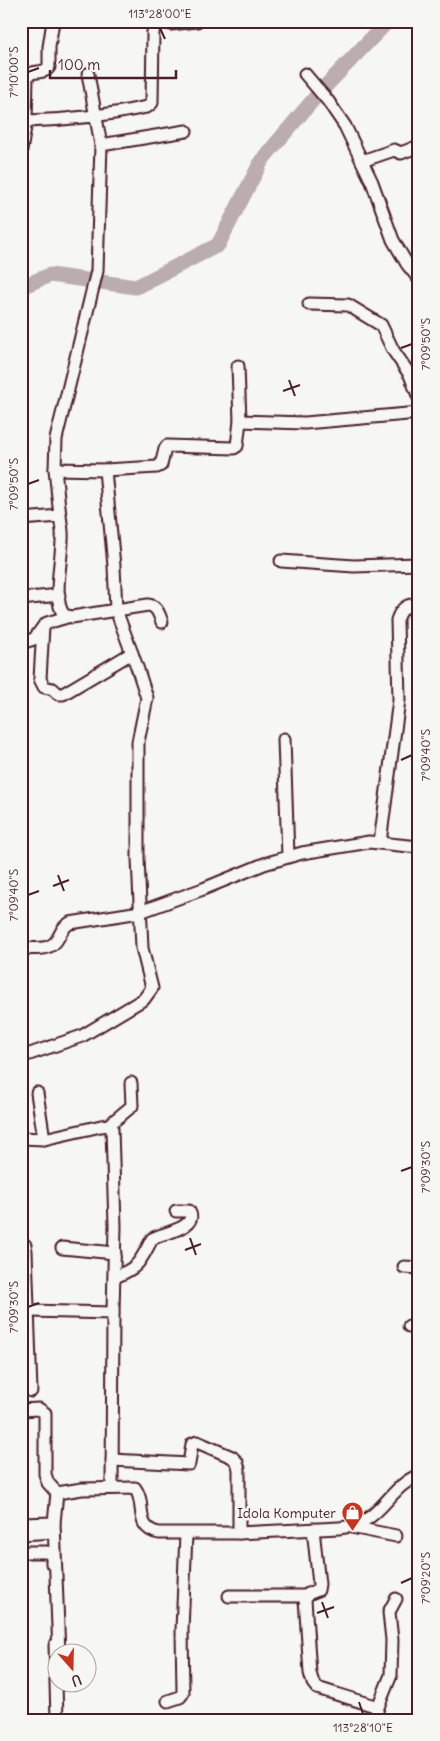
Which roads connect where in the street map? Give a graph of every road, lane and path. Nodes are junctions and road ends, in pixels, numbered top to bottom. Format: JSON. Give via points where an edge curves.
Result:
{"nodes":[{"id":1,"x":53,"y":21,"type":"edge"},
{"id":2,"x":157,"y":21,"type":"edge"},
{"id":3,"x":197,"y":21,"type":"edge"},
{"id":4,"x":88,"y":74,"type":"dead end"},
{"id":5,"x":308,"y":78,"type":"dead end"},
{"id":6,"x":95,"y":117,"type":"junction"},
{"id":7,"x":26,"y":121,"type":"junction"},
{"id":8,"x":186,"y":131,"type":"dead end"},
{"id":9,"x":101,"y":145,"type":"junction"},
{"id":10,"x":419,"y":146,"type":"edge"},
{"id":11,"x":21,"y":151,"type":"edge"},
{"id":12,"x":362,"y":161,"type":"junction"},
{"id":13,"x":419,"y":279,"type":"edge"},
{"id":14,"x":308,"y":304,"type":"dead end"},
{"id":15,"x":238,"y":366,"type":"dead end"},
{"id":16,"x":419,"y":398,"type":"edge"},
{"id":17,"x":419,"y":414,"type":"edge"},
{"id":18,"x":240,"y":421,"type":"junction"},
{"id":19,"x":55,"y":470,"type":"junction"},
{"id":20,"x":105,"y":470,"type":"junction"},
{"id":21,"x":60,"y":516,"type":"junction"},
{"id":22,"x":21,"y":519,"type":"edge"},
{"id":23,"x":280,"y":561,"type":"dead end"},
{"id":24,"x":419,"y":564,"type":"edge"},
{"id":25,"x":59,"y":595,"type":"junction"},
{"id":26,"x":21,"y":599,"type":"edge"},
{"id":27,"x":419,"y":604,"type":"edge"},
{"id":28,"x":116,"y":610,"type":"junction"},
{"id":29,"x":67,"y":616,"type":"junction"},
{"id":30,"x":162,"y":622,"type":"dead end"},
{"id":31,"x":43,"y":627,"type":"junction"},
{"id":32,"x":21,"y":642,"type":"edge"},
{"id":33,"x":132,"y":653,"type":"junction"},
{"id":34,"x":284,"y":739,"type":"dead end"},
{"id":35,"x":380,"y":842,"type":"junction"},
{"id":36,"x":419,"y":847,"type":"edge"},
{"id":37,"x":288,"y":856,"type":"junction"},
{"id":38,"x":140,"y":912,"type":"junction"},
{"id":39,"x":21,"y":948,"type":"edge"},
{"id":40,"x":21,"y":1057,"type":"edge"},
{"id":41,"x":131,"y":1083,"type":"dead end"},
{"id":42,"x":37,"y":1093,"type":"dead end"},
{"id":43,"x":108,"y":1126,"type":"junction"},
{"id":44,"x":21,"y":1138,"type":"edge"},
{"id":45,"x":44,"y":1139,"type":"junction"},
{"id":46,"x":176,"y":1210,"type":"dead end"},
{"id":47,"x":21,"y":1242,"type":"edge"},
{"id":48,"x":62,"y":1248,"type":"dead end"},
{"id":49,"x":115,"y":1253,"type":"junction"},
{"id":50,"x":404,"y":1267,"type":"dead end"},
{"id":51,"x":419,"y":1268,"type":"edge"},
{"id":52,"x":115,"y":1277,"type":"junction"},
{"id":53,"x":29,"y":1311,"type":"junction"},
{"id":54,"x":113,"y":1313,"type":"junction"},
{"id":55,"x":31,"y":1391,"type":"dead end"},
{"id":56,"x":21,"y":1410,"type":"edge"},
{"id":57,"x":112,"y":1460,"type":"junction"},
{"id":58,"x":419,"y":1475,"type":"edge"},
{"id":59,"x":112,"y":1488,"type":"junction"},
{"id":60,"x":57,"y":1492,"type":"junction"},
{"id":61,"x":21,"y":1524,"type":"edge"},
{"id":62,"x":351,"y":1527,"type":"junction"},
{"id":63,"x":54,"y":1528,"type":"junction"},
{"id":64,"x":313,"y":1529,"type":"junction"},
{"id":65,"x":238,"y":1533,"type":"junction"},
{"id":66,"x":21,"y":1534,"type":"edge"},
{"id":67,"x":186,"y":1534,"type":"junction"},
{"id":68,"x":396,"y":1536,"type":"dead end"},
{"id":69,"x":21,"y":1546,"type":"edge"},
{"id":70,"x":54,"y":1546,"type":"junction"},
{"id":71,"x":21,"y":1552,"type":"edge"},
{"id":72,"x":229,"y":1596,"type":"dead end"},
{"id":73,"x":306,"y":1596,"type":"junction"},
{"id":74,"x":396,"y":1599,"type":"dead end"},
{"id":75,"x":59,"y":1644,"type":"edge"},
{"id":76,"x":62,"y":1694,"type":"edge"},
{"id":77,"x":168,"y":1701,"type":"dead end"},
{"id":78,"x":378,"y":1707,"type":"junction"},
{"id":79,"x":57,"y":1720,"type":"edge"},
{"id":80,"x":63,"y":1720,"type":"edge"},
{"id":81,"x":375,"y":1720,"type":"edge"}],
"edges":[{"from":1,"to":7,"type":"street","via":[[49,67],[27,76]]},
{"from":2,"to":3,"type":"street","via":[[171,24]]},
{"from":2,"to":6,"type":"street","via":[[153,32],[152,103],[147,107]]},
{"from":4,"to":6,"type":"street"},
{"from":5,"to":12,"type":"street","via":[[345,126]]},
{"from":6,"to":7,"type":"street"},
{"from":6,"to":9,"type":"street"},
{"from":7,"to":11,"type":"street"},
{"from":8,"to":9,"type":"street"},
{"from":9,"to":19,"type":"street","via":[[97,270],[56,439]]},
{"from":10,"to":12,"type":"street"},
{"from":12,"to":13,"type":"street","via":[[393,240]]},
{"from":14,"to":16,"type":"street","via":[[348,305],[381,325],[392,350],[410,375]]},
{"from":15,"to":18,"type":"street"},
{"from":17,"to":18,"type":"street","via":[[305,423]]},
{"from":18,"to":20,"type":"street","via":[[234,448],[167,446],[159,467]]},
{"from":19,"to":20,"type":"street"},
{"from":19,"to":21,"type":"street"},
{"from":20,"to":28,"type":"street"},
{"from":21,"to":22,"type":"street"},
{"from":21,"to":25,"type":"street"},
{"from":23,"to":24,"type":"street","via":[[354,566]]},
{"from":25,"to":26,"type":"street"},
{"from":25,"to":29,"type":"street","via":[[59,606]]},
{"from":27,"to":35,"type":"street","via":[[402,608],[397,620],[399,700]]},
{"from":28,"to":29,"type":"street"},
{"from":28,"to":30,"type":"street","via":[[153,605]]},
{"from":28,"to":33,"type":"street"},
{"from":29,"to":31,"type":"street"},
{"from":31,"to":32,"type":"street","via":[[34,639]]},
{"from":31,"to":33,"type":"street","via":[[40,679],[44,686],[60,695]]},
{"from":33,"to":38,"type":"street","via":[[146,698],[138,742]]},
{"from":34,"to":37,"type":"street"},
{"from":35,"to":36,"type":"street"},
{"from":35,"to":37,"type":"street","via":[[354,843]]},
{"from":37,"to":38,"type":"street"},
{"from":38,"to":39,"type":"street","via":[[70,923],[64,926],[48,948]]},
{"from":38,"to":40,"type":"street","via":[[142,948],[152,988],[144,999],[82,1036]]},
{"from":41,"to":43,"type":"street","via":[[132,1106]]},
{"from":42,"to":45,"type":"street"},
{"from":43,"to":45,"type":"street"},
{"from":43,"to":49,"type":"street","via":[[113,1132]]},
{"from":44,"to":45,"type":"street"},
{"from":46,"to":52,"type":"street","via":[[191,1214],[186,1226],[152,1239],[135,1267]]},
{"from":47,"to":53,"type":"street","via":[[26,1251]]},
{"from":48,"to":49,"type":"street"},
{"from":49,"to":52,"type":"street"},
{"from":50,"to":51,"type":"street"},
{"from":52,"to":54,"type":"street"},
{"from":53,"to":54,"type":"street"},
{"from":53,"to":55,"type":"street"},
{"from":54,"to":57,"type":"street"},
{"from":56,"to":60,"type":"street","via":[[39,1409],[45,1413],[45,1474]]},
{"from":57,"to":59,"type":"street"},
{"from":57,"to":65,"type":"street","via":[[190,1464],[192,1444],[197,1442],[232,1457],[239,1469]]},
{"from":58,"to":62,"type":"street","via":[[401,1487],[372,1516]]},
{"from":59,"to":60,"type":"street"},
{"from":59,"to":67,"type":"street","via":[[137,1490],[144,1524],[148,1528],[159,1533]]},
{"from":60,"to":63,"type":"street"},
{"from":61,"to":63,"type":"street"},
{"from":62,"to":64,"type":"street"},
{"from":62,"to":68,"type":"street"},
{"from":63,"to":66,"type":"street"},
{"from":63,"to":70,"type":"street"},
{"from":64,"to":65,"type":"street"},
{"from":64,"to":73,"type":"street","via":[[319,1584],[318,1590]]},
{"from":65,"to":67,"type":"street"},
{"from":67,"to":77,"type":"street","via":[[182,1630],[184,1693]]},
{"from":69,"to":70,"type":"street"},
{"from":70,"to":75,"type":"street"},
{"from":71,"to":79,"type":"street","via":[[43,1551],[52,1556]]},
{"from":72,"to":73,"type":"street"},
{"from":73,"to":78,"type":"street","via":[[313,1683],[317,1688]]},
{"from":74,"to":78,"type":"street","via":[[389,1612],[391,1675]]},
{"from":76,"to":80,"type":"street"},
{"from":78,"to":81,"type":"street"}]}
